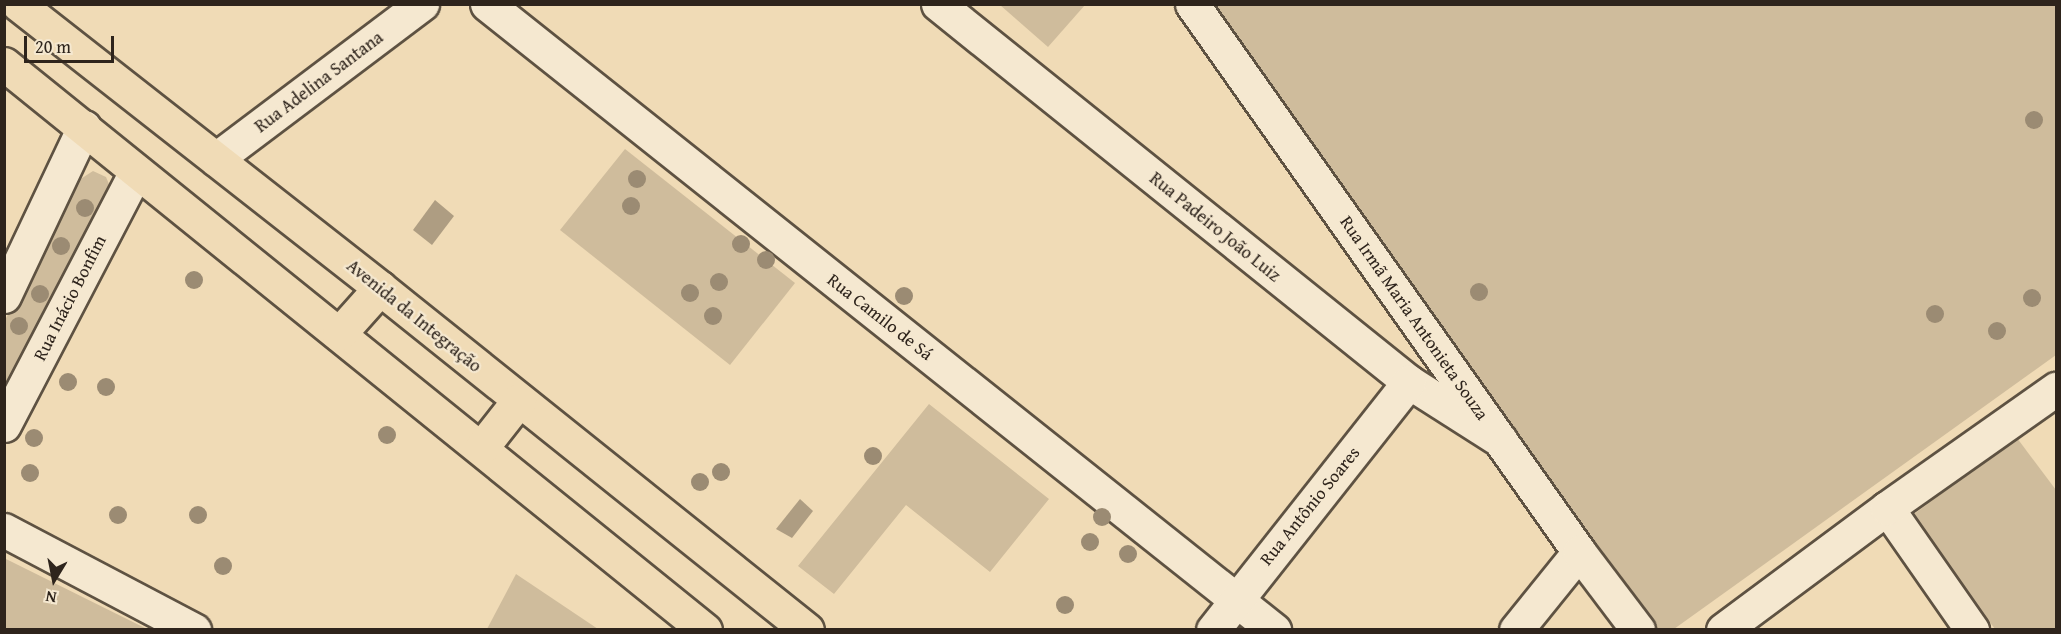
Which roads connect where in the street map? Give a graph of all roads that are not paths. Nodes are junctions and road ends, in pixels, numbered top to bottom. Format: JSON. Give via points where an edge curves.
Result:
{"nodes":[{"id":1,"x":18,"y":4,"type":"edge"},
{"id":2,"x":422,"y":4,"type":"edge"},
{"id":3,"x":487,"y":4,"type":"edge"},
{"id":4,"x":938,"y":4,"type":"edge"},
{"id":5,"x":1192,"y":4,"type":"edge"},
{"id":6,"x":4,"y":64,"type":"edge"},
{"id":7,"x":84,"y":127,"type":"junction"},
{"id":8,"x":216,"y":159,"type":"junction"},
{"id":9,"x":136,"y":171,"type":"junction"},
{"id":10,"x":380,"y":288,"type":"junction"},
{"id":11,"x":4,"y":296,"type":"edge"},
{"id":12,"x":339,"y":334,"type":"junction"},
{"id":13,"x":1409,"y":382,"type":"junction"},
{"id":14,"x":2056,"y":389,"type":"edge"},
{"id":15,"x":519,"y":400,"type":"junction"},
{"id":16,"x":4,"y":425,"type":"edge"},
{"id":17,"x":1500,"y":440,"type":"junction"},
{"id":18,"x":482,"y":447,"type":"junction"},
{"id":19,"x":1887,"y":508,"type":"junction"},
{"id":20,"x":4,"y":530,"type":"edge"},
{"id":21,"x":1579,"y":552,"type":"junction"},
{"id":22,"x":1236,"y":600,"type":"junction"},
{"id":23,"x":194,"y":630,"type":"edge"},
{"id":24,"x":705,"y":630,"type":"edge"},
{"id":25,"x":807,"y":630,"type":"edge"},
{"id":26,"x":1212,"y":630,"type":"edge"},
{"id":27,"x":1275,"y":630,"type":"edge"},
{"id":28,"x":1516,"y":630,"type":"edge"},
{"id":29,"x":1638,"y":630,"type":"edge"},
{"id":30,"x":1723,"y":630,"type":"edge"},
{"id":31,"x":1972,"y":630,"type":"edge"}],
"edges":[{"from":1,"to":8,"type":"main road","name":"Avenida da Integração"},
{"from":2,"to":8,"type":"street","name":"Rua Adelina Santana"},
{"from":3,"to":22,"type":"street","name":"Rua Camilo de Sá"},
{"from":4,"to":13,"type":"street","name":"Rua Padeiro João Luiz"},
{"from":5,"to":17,"type":"street","name":"Rua Irmã Maria Antonieta Souza"},
{"from":6,"to":7,"type":"main road"},
{"from":7,"to":9,"type":"main road"},
{"from":7,"to":11,"type":"street"},
{"from":8,"to":10,"type":"main road","name":"Avenida da Integração"},
{"from":9,"to":12,"type":"main road"},
{"from":9,"to":16,"type":"street","name":"Rua Inácio Bonfim"},
{"from":10,"to":12,"type":"main road"},
{"from":10,"to":15,"type":"main road","name":"Avenida da Integração"},
{"from":12,"to":18,"type":"main road"},
{"from":13,"to":17,"type":"street","name":"Rua Padeiro João Luiz"},
{"from":13,"to":22,"type":"street","name":"Rua Antônio Soares"},
{"from":14,"to":19,"type":"street"},
{"from":15,"to":18,"type":"main road"},
{"from":15,"to":25,"type":"main road","name":"Avenida da Integração"},
{"from":17,"to":21,"type":"street","name":"Rua Irmã Maria Antonieta Souza"},
{"from":18,"to":24,"type":"main road"},
{"from":19,"to":30,"type":"street"},
{"from":19,"to":31,"type":"street"},
{"from":20,"to":23,"type":"street"},
{"from":21,"to":28,"type":"street"},
{"from":21,"to":29,"type":"street","name":"Rua Irmã Maria Antonieta Souza"},
{"from":22,"to":26,"type":"street","name":"Rua Antônio Soares"},
{"from":22,"to":27,"type":"street","name":"Rua Camilo de Sá"}]}
